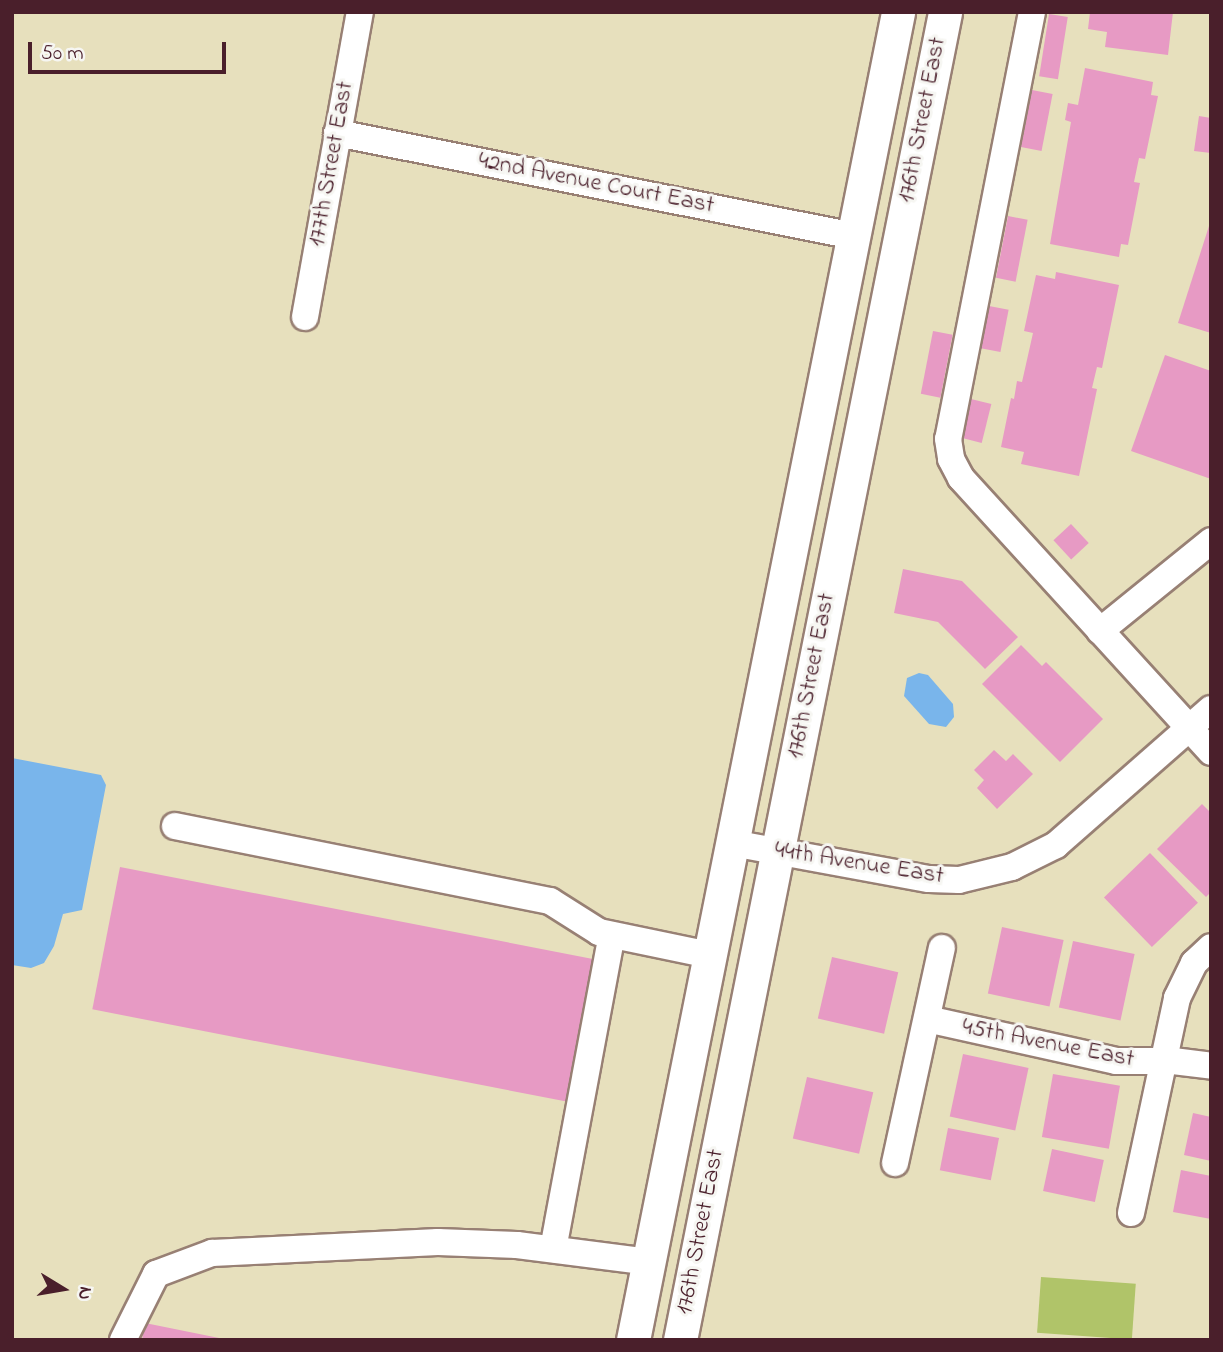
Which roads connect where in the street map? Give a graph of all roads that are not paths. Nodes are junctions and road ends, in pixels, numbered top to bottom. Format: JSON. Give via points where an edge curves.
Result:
{"nodes":[{"id":1,"x":360,"y":12,"type":"edge"},
{"id":2,"x":898,"y":12,"type":"edge"},
{"id":3,"x":945,"y":12,"type":"edge"},
{"id":4,"x":1032,"y":12,"type":"edge"},
{"id":5,"x":337,"y":133,"type":"junction"},
{"id":6,"x":854,"y":236,"type":"junction"},
{"id":7,"x":305,"y":317,"type":"dead end"},
{"id":8,"x":1211,"y":541,"type":"edge"},
{"id":9,"x":1100,"y":631,"type":"junction"},
{"id":10,"x":1211,"y":709,"type":"edge"},
{"id":11,"x":1189,"y":729,"type":"junction"},
{"id":12,"x":1211,"y":752,"type":"edge"},
{"id":13,"x":175,"y":826,"type":"dead end"},
{"id":14,"x":732,"y":843,"type":"junction"},
{"id":15,"x":777,"y":852,"type":"junction"},
{"id":16,"x":612,"y":935,"type":"junction"},
{"id":17,"x":1211,"y":947,"type":"edge"},
{"id":18,"x":942,"y":948,"type":"dead end"},
{"id":19,"x":710,"y":955,"type":"junction"},
{"id":20,"x":927,"y":1019,"type":"junction"},
{"id":21,"x":1163,"y":1062,"type":"junction"},
{"id":22,"x":1211,"y":1066,"type":"edge"},
{"id":23,"x":895,"y":1163,"type":"dead end"},
{"id":24,"x":1131,"y":1213,"type":"dead end"},
{"id":25,"x":553,"y":1250,"type":"junction"},
{"id":26,"x":649,"y":1262,"type":"junction"},
{"id":27,"x":123,"y":1340,"type":"edge"},
{"id":28,"x":633,"y":1340,"type":"edge"},
{"id":29,"x":680,"y":1340,"type":"edge"}],
"edges":[{"from":1,"to":5,"type":"street","name":"177th Street East"},
{"from":2,"to":6,"type":"main road","name":"176th Street East"},
{"from":3,"to":15,"type":"main road","name":"176th Street East"},
{"from":4,"to":9,"type":"street","via":[[948,439],[961,478]]},
{"from":5,"to":6,"type":"street","name":"42nd Avenue Court East"},
{"from":5,"to":7,"type":"street","name":"177th Street East"},
{"from":6,"to":14,"type":"main road","name":"176th Street East"},
{"from":8,"to":9,"type":"street"},
{"from":9,"to":11,"type":"street"},
{"from":10,"to":11,"type":"street","name":"44th Avenue East"},
{"from":11,"to":12,"type":"street"},
{"from":11,"to":15,"type":"street","name":"44th Avenue East","via":[[1056,845],[1012,867],[959,880],[929,879]]},
{"from":13,"to":16,"type":"street","via":[[550,901],[599,932]]},
{"from":14,"to":15,"type":"street","name":"44th Avenue East"},
{"from":14,"to":19,"type":"main road","name":"176th Street East"},
{"from":15,"to":29,"type":"main road","name":"176th Street East"},
{"from":16,"to":19,"type":"street"},
{"from":16,"to":25,"type":"street"},
{"from":17,"to":21,"type":"street","via":[[1183,981]]},
{"from":18,"to":20,"type":"street"},
{"from":19,"to":26,"type":"main road","name":"176th Street East"},
{"from":20,"to":21,"type":"street","name":"45th Avenue East","via":[[1116,1061]]},
{"from":20,"to":23,"type":"street"},
{"from":21,"to":22,"type":"street","name":"45th Avenue East"},
{"from":21,"to":24,"type":"street"},
{"from":25,"to":26,"type":"street"},
{"from":25,"to":27,"type":"street","via":[[438,1242],[212,1253],[156,1274]]},
{"from":26,"to":28,"type":"main road","name":"176th Street East"}]}
